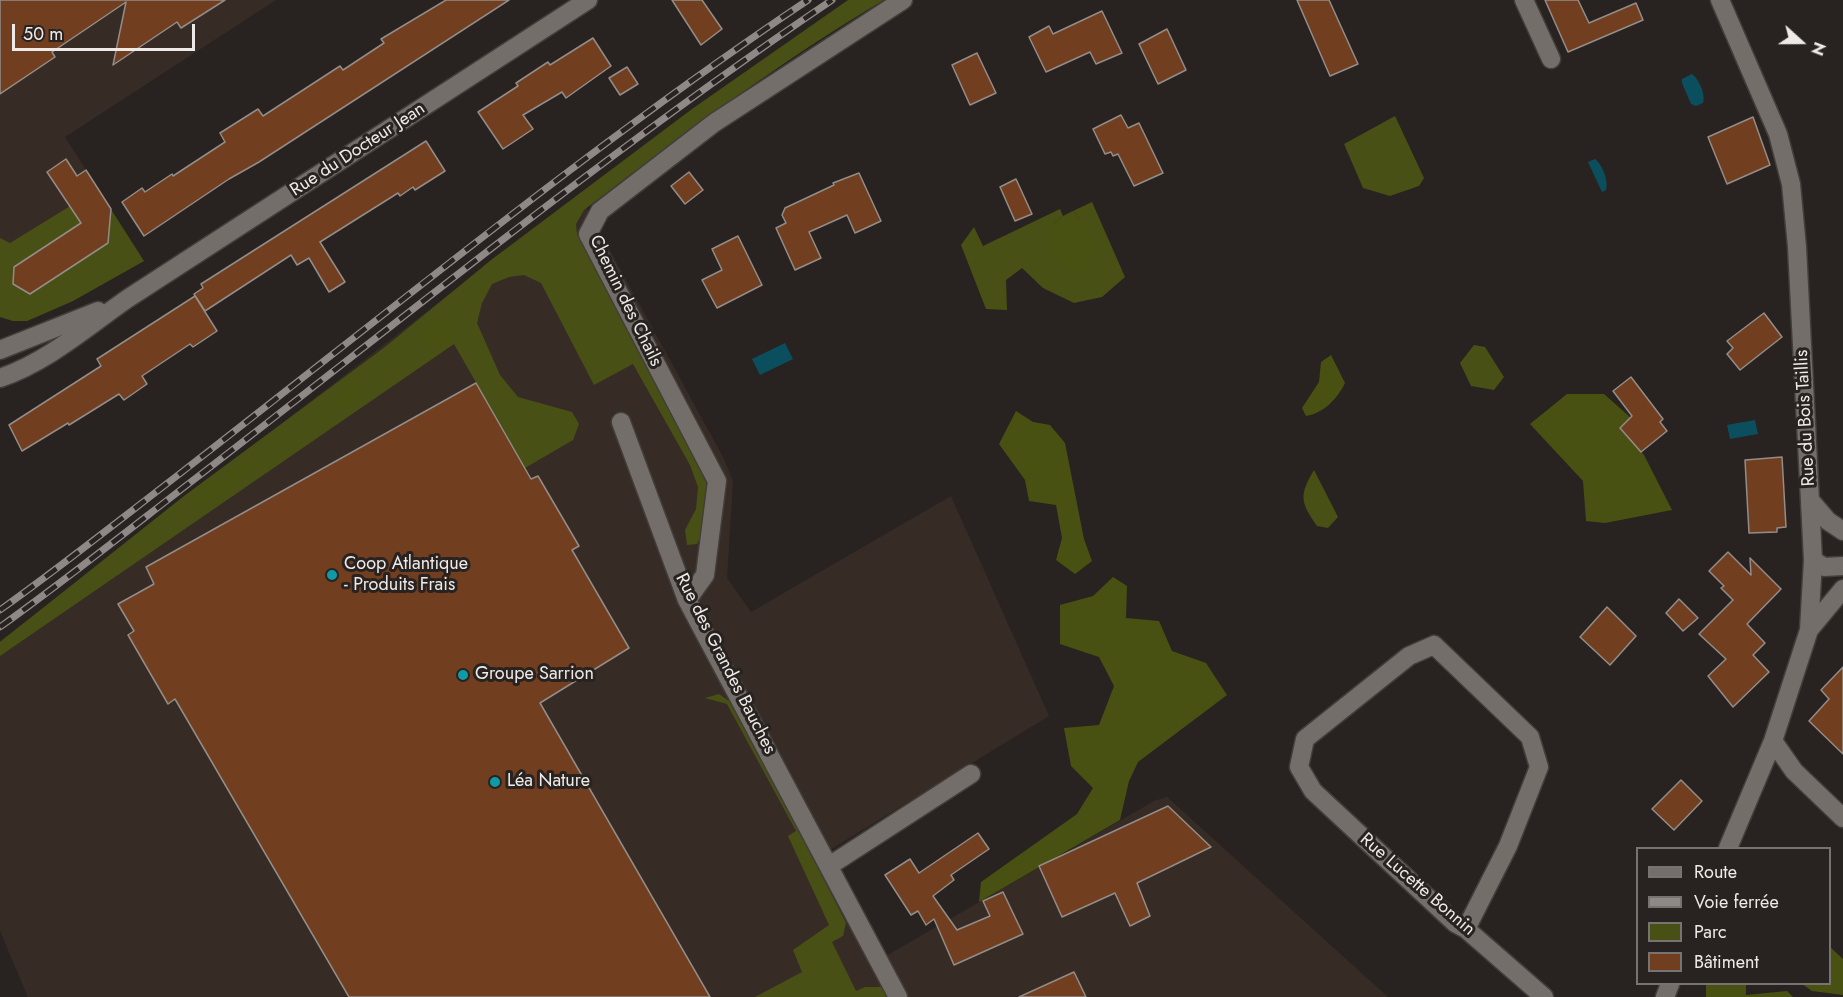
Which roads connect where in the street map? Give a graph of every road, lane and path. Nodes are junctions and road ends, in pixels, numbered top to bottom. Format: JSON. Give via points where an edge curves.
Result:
{"nodes":[{"id":1,"x":588,"y":0,"type":"edge"},
{"id":2,"x":903,"y":0,"type":"edge"},
{"id":3,"x":1524,"y":0,"type":"edge"},
{"id":4,"x":1720,"y":0,"type":"edge"},
{"id":5,"x":1551,"y":59,"type":"dead end"},
{"id":6,"x":127,"y":299,"type":"junction"},
{"id":7,"x":0,"y":350,"type":"edge"},
{"id":8,"x":0,"y":378,"type":"edge"},
{"id":9,"x":621,"y":422,"type":"dead end"},
{"id":10,"x":1810,"y":500,"type":"junction"},
{"id":11,"x":1843,"y":531,"type":"edge"},
{"id":12,"x":1812,"y":560,"type":"junction"},
{"id":13,"x":1843,"y":567,"type":"edge"},
{"id":14,"x":1843,"y":589,"type":"edge"},
{"id":15,"x":687,"y":600,"type":"junction"},
{"id":16,"x":1809,"y":630,"type":"junction"},
{"id":17,"x":1773,"y":741,"type":"junction"},
{"id":18,"x":971,"y":774,"type":"dead end"},
{"id":19,"x":1843,"y":818,"type":"edge"},
{"id":20,"x":1729,"y":847,"type":"edge"},
{"id":21,"x":830,"y":866,"type":"junction"},
{"id":22,"x":1466,"y":929,"type":"junction"},
{"id":23,"x":898,"y":997,"type":"edge"},
{"id":24,"x":1544,"y":997,"type":"edge"}],
"edges":[{"from":1,"to":6,"type":"street","name":"Rue du Docteur Jean"},
{"from":2,"to":15,"type":"street","name":"Chemin des Chails","via":[[714,123],[600,212],[588,234],[717,481],[705,574]]},
{"from":3,"to":5,"type":"street"},
{"from":4,"to":10,"type":"street","name":"Rue du Bois Taillis","via":[[1778,134],[1791,184]]},
{"from":6,"to":7,"type":"street","name":"Rue du Docteur Jean"},
{"from":6,"to":8,"type":"street","name":"Rue du Docteur Jean","via":[[43,357]]},
{"from":9,"to":15,"type":"street","name":"Rue des Grandes Bauches"},
{"from":10,"to":11,"type":"street"},
{"from":10,"to":12,"type":"street","name":"Rue du Bois Taillis"},
{"from":12,"to":13,"type":"street","via":[[1824,567]]},
{"from":12,"to":16,"type":"street","name":"Rue du Bois Taillis"},
{"from":14,"to":16,"type":"street"},
{"from":15,"to":21,"type":"street","name":"Rue des Grandes Bauches"},
{"from":16,"to":17,"type":"street","name":"Rue du Bois Taillis"},
{"from":17,"to":19,"type":"street","via":[[1794,771]]},
{"from":17,"to":20,"type":"street","name":"Rue du Bois Taillis"},
{"from":18,"to":21,"type":"street"},
{"from":21,"to":23,"type":"street","name":"Rue des Grandes Bauches"},
{"from":22,"to":22,"type":"street","name":"Rue Lucette Bonnin","via":[[1508,846],[1539,767],[1530,737],[1434,645],[1409,656],[1305,739],[1299,767],[1312,791]]},
{"from":22,"to":24,"type":"street","name":"Rue Lucette Bonnin"}]}
